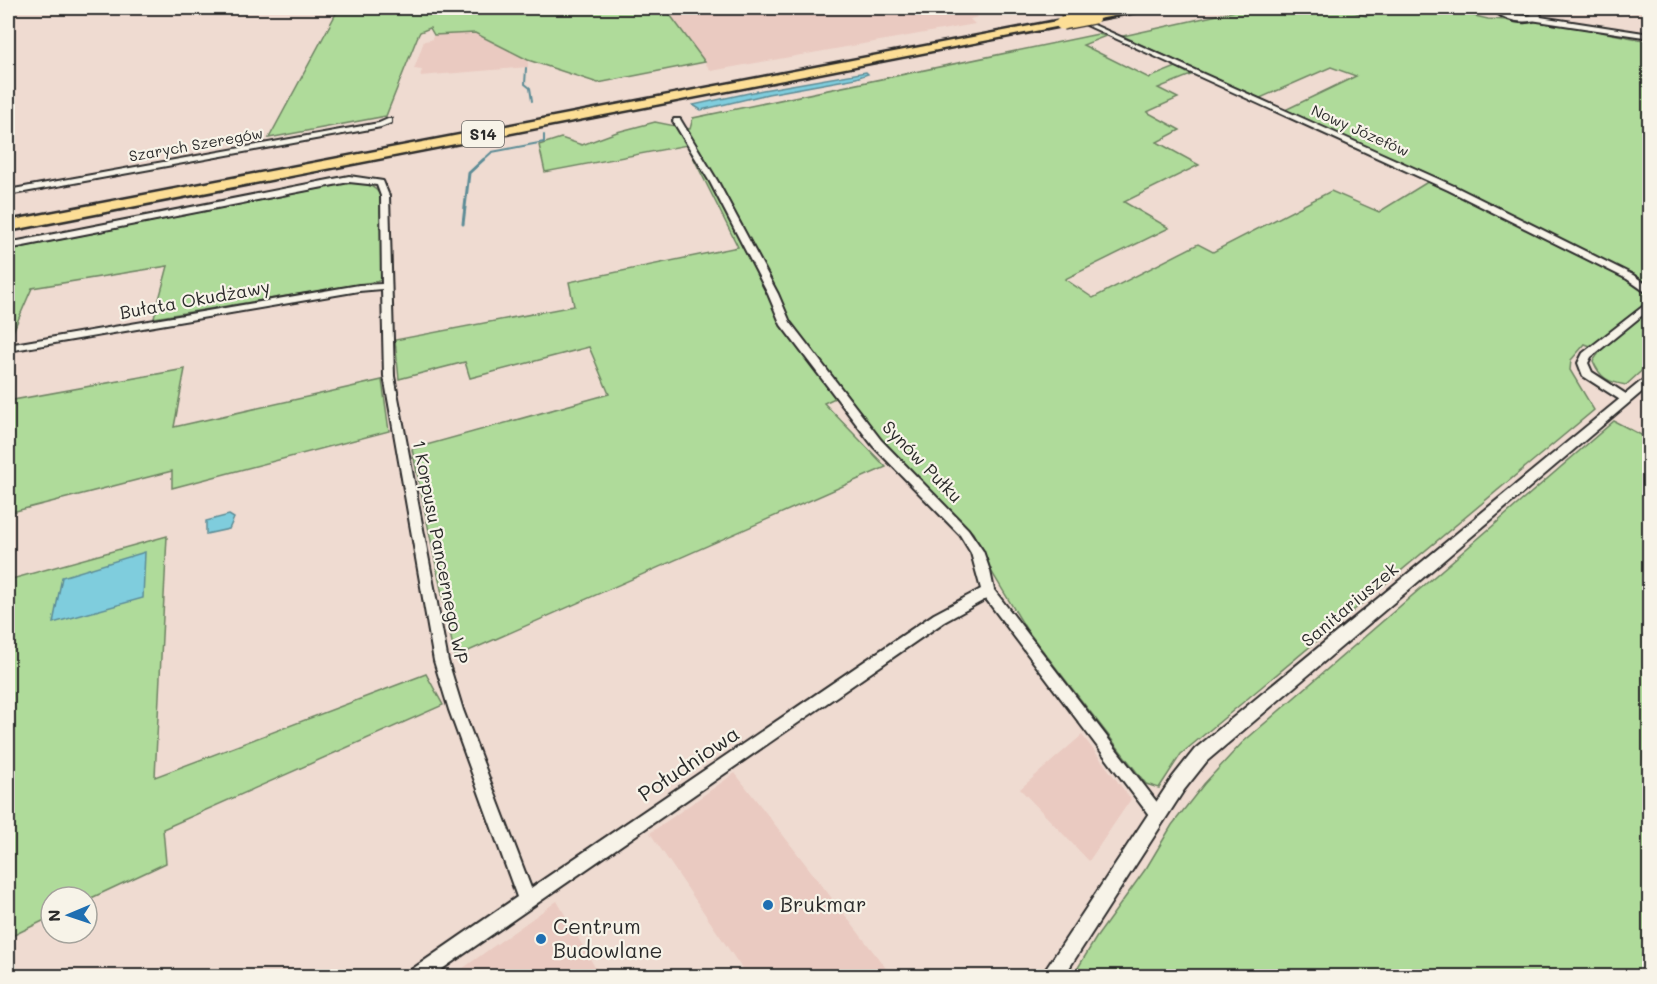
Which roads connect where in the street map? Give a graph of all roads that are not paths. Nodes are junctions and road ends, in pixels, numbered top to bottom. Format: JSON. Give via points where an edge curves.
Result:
{"nodes":[{"id":1,"x":1140,"y":8,"type":"edge"},
{"id":2,"x":1496,"y":8,"type":"edge"},
{"id":3,"x":1529,"y":8,"type":"edge"},
{"id":4,"x":1088,"y":11,"type":"edge"},
{"id":5,"x":1050,"y":12,"type":"edge"},
{"id":6,"x":1536,"y":15,"type":"junction"},
{"id":7,"x":1650,"y":36,"type":"edge"},
{"id":8,"x":388,"y":121,"type":"dead end"},
{"id":9,"x":677,"y":121,"type":"dead end"},
{"id":10,"x":8,"y":193,"type":"edge"},
{"id":11,"x":8,"y":213,"type":"edge"},
{"id":12,"x":8,"y":226,"type":"edge"},
{"id":13,"x":8,"y":246,"type":"edge"},
{"id":14,"x":388,"y":286,"type":"junction"},
{"id":15,"x":1650,"y":292,"type":"edge"},
{"id":16,"x":1650,"y":304,"type":"edge"},
{"id":17,"x":8,"y":348,"type":"edge"},
{"id":18,"x":1650,"y":378,"type":"edge"},
{"id":19,"x":1625,"y":399,"type":"junction"},
{"id":20,"x":988,"y":592,"type":"junction"},
{"id":21,"x":1158,"y":814,"type":"junction"},
{"id":22,"x":527,"y":901,"type":"junction"},
{"id":23,"x":417,"y":976,"type":"edge"},
{"id":24,"x":1053,"y":976,"type":"edge"}],
"edges":[{"from":1,"to":4,"type":"highway","number":"S14"},
{"from":2,"to":6,"type":"main road","via":[[1511,17]]},
{"from":3,"to":6,"type":"main road"},
{"from":4,"to":5,"type":"highway","number":"S14"},
{"from":4,"to":12,"type":"highway","number":"S14","bridge":true,"via":[[1062,23]]},
{"from":5,"to":11,"type":"highway","number":"S14"},
{"from":5,"to":15,"type":"street","name":"Nowy Józefów","via":[[1451,188],[1630,277]]},
{"from":6,"to":7,"type":"street"},
{"from":8,"to":10,"type":"street","name":"Szarych Szeregów","via":[[381,126]]},
{"from":9,"to":20,"type":"street","name":"Synów Pułku","via":[[714,182],[785,323],[877,443],[964,532],[984,571]]},
{"from":13,"to":14,"type":"street","name":"1 Korpusu Pancernego WP","via":[[349,179],[380,183],[385,196]]},
{"from":14,"to":17,"type":"street","name":"Bułata Okudżawy"},
{"from":14,"to":22,"type":"street","name":"1 Korpusu Pancernego WP","via":[[389,376],[441,661]]},
{"from":16,"to":19,"type":"street","via":[[1587,355],[1583,363],[1587,374]]},
{"from":18,"to":19,"type":"street","name":"Sanitariuszek"},
{"from":19,"to":21,"type":"street","name":"Sanitariuszek","via":[[1201,755]]},
{"from":20,"to":21,"type":"street","name":"Synów Pułku"},
{"from":20,"to":22,"type":"street","name":"Południowa","via":[[939,618]]},
{"from":21,"to":24,"type":"street","name":"Sanitariuszek"},
{"from":22,"to":23,"type":"street","name":"Południowa"}]}
